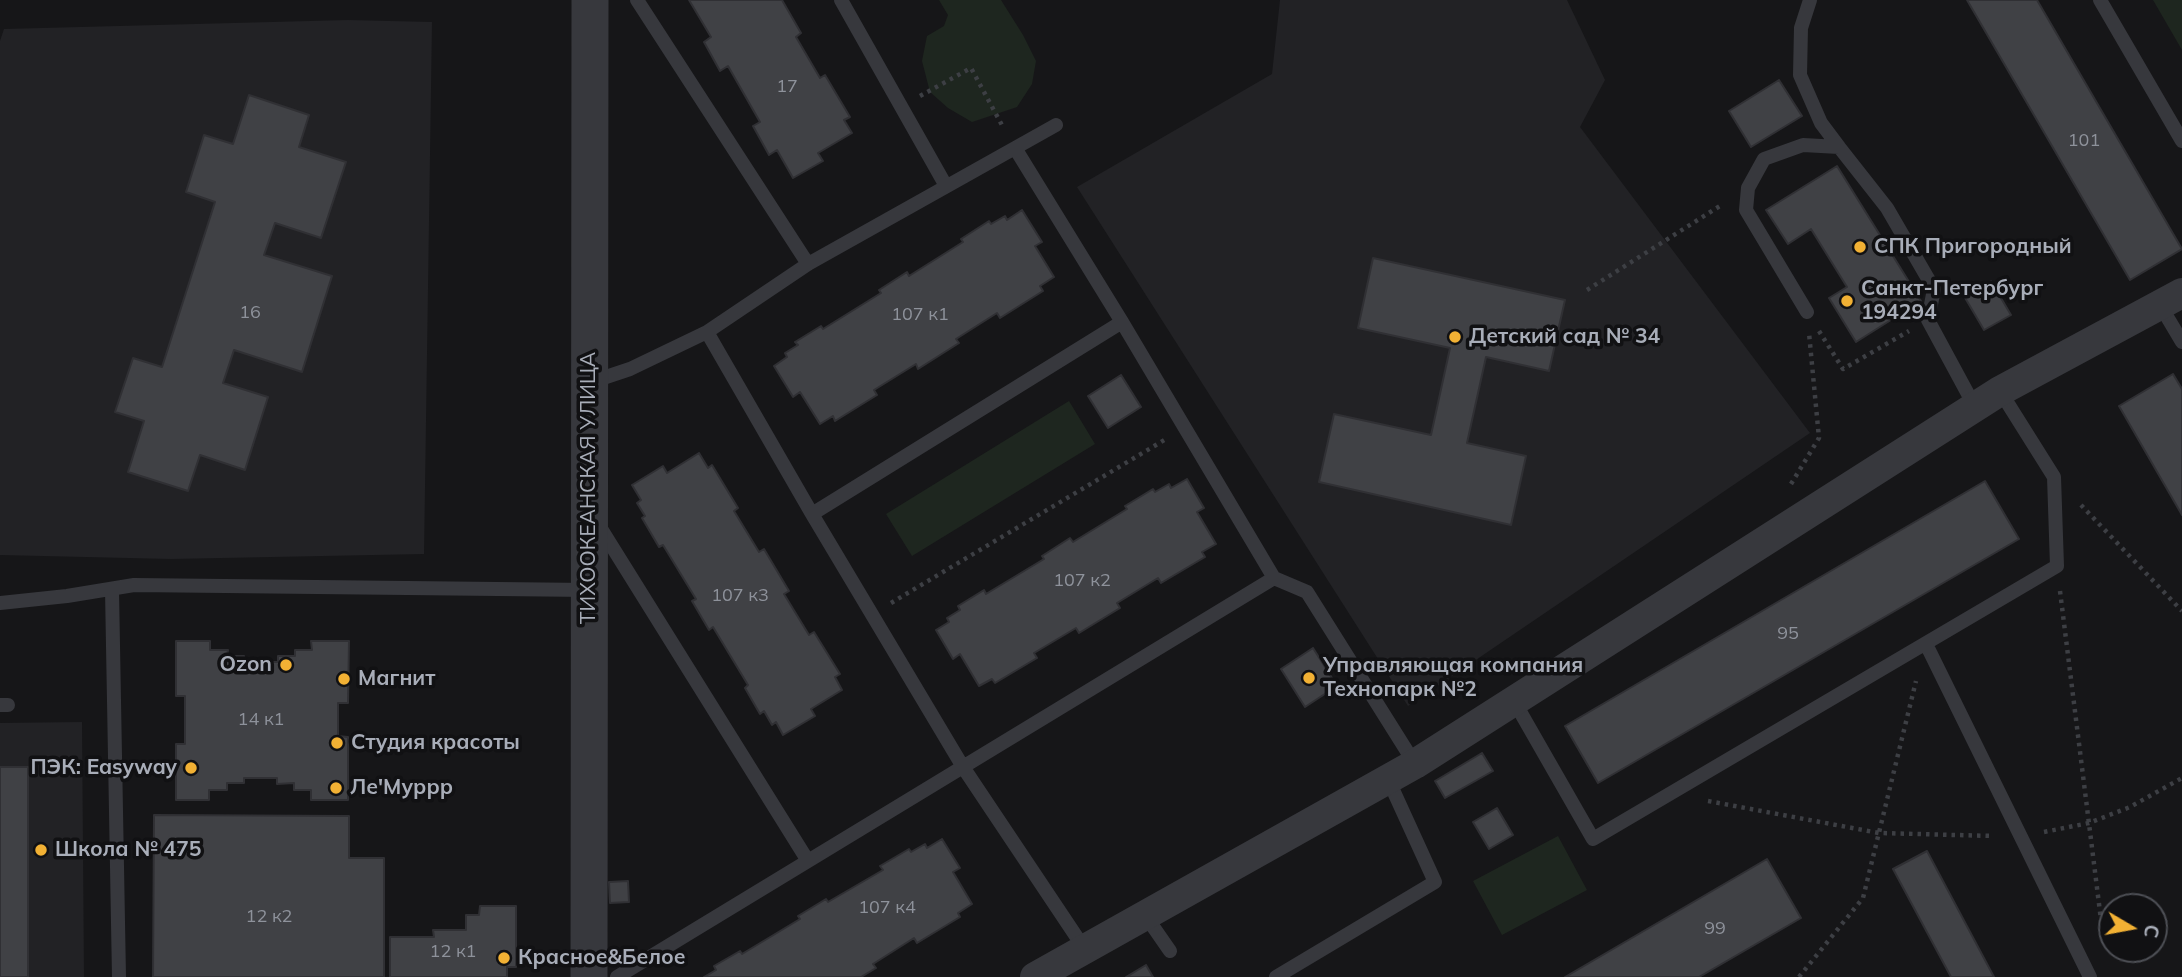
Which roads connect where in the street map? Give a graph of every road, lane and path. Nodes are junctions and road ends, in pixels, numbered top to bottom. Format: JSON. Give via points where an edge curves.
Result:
{"nodes":[{"id":1,"x":590,"y":0,"type":"edge"},
{"id":2,"x":637,"y":0,"type":"edge"},
{"id":3,"x":841,"y":0,"type":"edge"},
{"id":4,"x":1810,"y":0,"type":"edge"},
{"id":5,"x":2100,"y":0,"type":"edge"},
{"id":6,"x":901,"y":106,"type":"junction"},
{"id":7,"x":1056,"y":125,"type":"dead end"},
{"id":8,"x":2182,"y":141,"type":"edge"},
{"id":9,"x":1839,"y":147,"type":"junction"},
{"id":10,"x":1015,"y":148,"type":"junction"},
{"id":11,"x":946,"y":186,"type":"junction"},
{"id":12,"x":1748,"y":188,"type":"junction"},
{"id":13,"x":808,"y":264,"type":"junction"},
{"id":14,"x":1587,"y":290,"type":"dead end"},
{"id":15,"x":2171,"y":299,"type":"edge"},
{"id":16,"x":1807,"y":312,"type":"junction"},
{"id":17,"x":1928,"y":320,"type":"junction"},
{"id":18,"x":1122,"y":323,"type":"junction"},
{"id":19,"x":707,"y":332,"type":"junction"},
{"id":20,"x":2182,"y":342,"type":"edge"},
{"id":21,"x":589,"y":383,"type":"junction"},
{"id":22,"x":2000,"y":391,"type":"junction"},
{"id":23,"x":1975,"y":407,"type":"junction"},
{"id":24,"x":1184,"y":428,"type":"junction"},
{"id":25,"x":2054,"y":477,"type":"junction"},
{"id":26,"x":590,"y":510,"type":"junction"},
{"id":27,"x":812,"y":514,"type":"junction"},
{"id":28,"x":1784,"y":529,"type":"junction"},
{"id":29,"x":2057,"y":566,"type":"junction"},
{"id":30,"x":1274,"y":578,"type":"junction"},
{"id":31,"x":113,"y":590,"type":"junction"},
{"id":32,"x":589,"y":590,"type":"junction"},
{"id":33,"x":0,"y":603,"type":"edge"},
{"id":34,"x":2182,"y":611,"type":"edge"},
{"id":35,"x":872,"y":614,"type":"junction"},
{"id":36,"x":1926,"y":644,"type":"junction"},
{"id":37,"x":1514,"y":701,"type":"junction"},
{"id":38,"x":1415,"y":764,"type":"junction"},
{"id":39,"x":963,"y":766,"type":"junction"},
{"id":40,"x":2182,"y":778,"type":"edge"},
{"id":41,"x":1388,"y":779,"type":"junction"},
{"id":42,"x":1670,"y":793,"type":"junction"},
{"id":43,"x":2089,"y":823,"type":"junction"},
{"id":44,"x":1879,"y":833,"type":"junction"},
{"id":45,"x":2021,"y":837,"type":"junction"},
{"id":46,"x":808,"y":861,"type":"junction"},
{"id":47,"x":2098,"y":895,"type":"edge"},
{"id":48,"x":1145,"y":915,"type":"junction"},
{"id":49,"x":1084,"y":948,"type":"junction"},
{"id":50,"x":1170,"y":951,"type":"dead end"},
{"id":51,"x":119,"y":977,"type":"edge"},
{"id":52,"x":589,"y":977,"type":"edge"},
{"id":53,"x":617,"y":977,"type":"edge"},
{"id":54,"x":1035,"y":977,"type":"edge"},
{"id":55,"x":1276,"y":977,"type":"edge"},
{"id":56,"x":1800,"y":977,"type":"edge"},
{"id":57,"x":2090,"y":977,"type":"edge"}],
"edges":[{"from":1,"to":21,"type":"street","name":"ТИХООКЕАНСКАЯ УЛИЦА"},
{"from":2,"to":13,"type":"lane"},
{"from":3,"to":6,"type":"lane"},
{"from":4,"to":9,"type":"lane","via":[[1801,28],[1800,75],[1821,123]]},
{"from":5,"to":8,"type":"lane"},
{"from":6,"to":10,"type":"path","via":[[971,68]]},
{"from":6,"to":11,"type":"lane"},
{"from":7,"to":10,"type":"lane"},
{"from":9,"to":12,"type":"lane","via":[[1803,145],[1764,159]]},
{"from":9,"to":17,"type":"lane","via":[[1886,208],[1934,289]]},
{"from":10,"to":11,"type":"lane"},
{"from":10,"to":18,"type":"lane"},
{"from":11,"to":13,"type":"lane"},
{"from":12,"to":14,"type":"path"},
{"from":12,"to":16,"type":"lane","via":[[1746,210]]},
{"from":13,"to":19,"type":"lane"},
{"from":15,"to":20,"type":"lane"},
{"from":15,"to":22,"type":"street"},
{"from":16,"to":17,"type":"path","via":[[1843,369]]},
{"from":16,"to":28,"type":"path","via":[[1819,438],[1790,485]]},
{"from":17,"to":23,"type":"lane"},
{"from":18,"to":24,"type":"lane"},
{"from":18,"to":27,"type":"lane"},
{"from":19,"to":21,"type":"lane"},
{"from":19,"to":27,"type":"lane"},
{"from":21,"to":26,"type":"street","name":"ТИХООКЕАНСКАЯ УЛИЦА"},
{"from":22,"to":23,"type":"street"},
{"from":22,"to":25,"type":"lane"},
{"from":23,"to":28,"type":"street"},
{"from":24,"to":30,"type":"lane"},
{"from":24,"to":35,"type":"path"},
{"from":25,"to":29,"type":"lane"},
{"from":25,"to":34,"type":"path"},
{"from":26,"to":32,"type":"street","name":"ТИХООКЕАНСКАЯ УЛИЦА"},
{"from":26,"to":46,"type":"lane"},
{"from":27,"to":35,"type":"lane"},
{"from":28,"to":37,"type":"street"},
{"from":29,"to":36,"type":"lane"},
{"from":29,"to":43,"type":"path"},
{"from":30,"to":38,"type":"lane","via":[[1307,593]]},
{"from":30,"to":39,"type":"lane"},
{"from":31,"to":32,"type":"lane","via":[[134,585]]},
{"from":31,"to":33,"type":"lane"},
{"from":31,"to":51,"type":"lane"},
{"from":32,"to":52,"type":"street","name":"ТИХООКЕАНСКАЯ УЛИЦА"},
{"from":35,"to":39,"type":"lane"},
{"from":36,"to":42,"type":"lane"},
{"from":36,"to":44,"type":"path"},
{"from":36,"to":45,"type":"lane"},
{"from":37,"to":38,"type":"street"},
{"from":37,"to":42,"type":"lane","via":[[1593,839]]},
{"from":38,"to":41,"type":"street"},
{"from":39,"to":46,"type":"lane"},
{"from":39,"to":49,"type":"lane"},
{"from":40,"to":43,"type":"path"},
{"from":41,"to":48,"type":"street"},
{"from":41,"to":55,"type":"lane","via":[[1435,882]]},
{"from":42,"to":44,"type":"path"},
{"from":43,"to":45,"type":"path"},
{"from":43,"to":47,"type":"path"},
{"from":44,"to":45,"type":"path"},
{"from":44,"to":56,"type":"path","via":[[1863,898]]},
{"from":45,"to":57,"type":"lane"},
{"from":46,"to":53,"type":"lane"},
{"from":48,"to":49,"type":"street"},
{"from":48,"to":50,"type":"lane"},
{"from":49,"to":54,"type":"street"}]}
